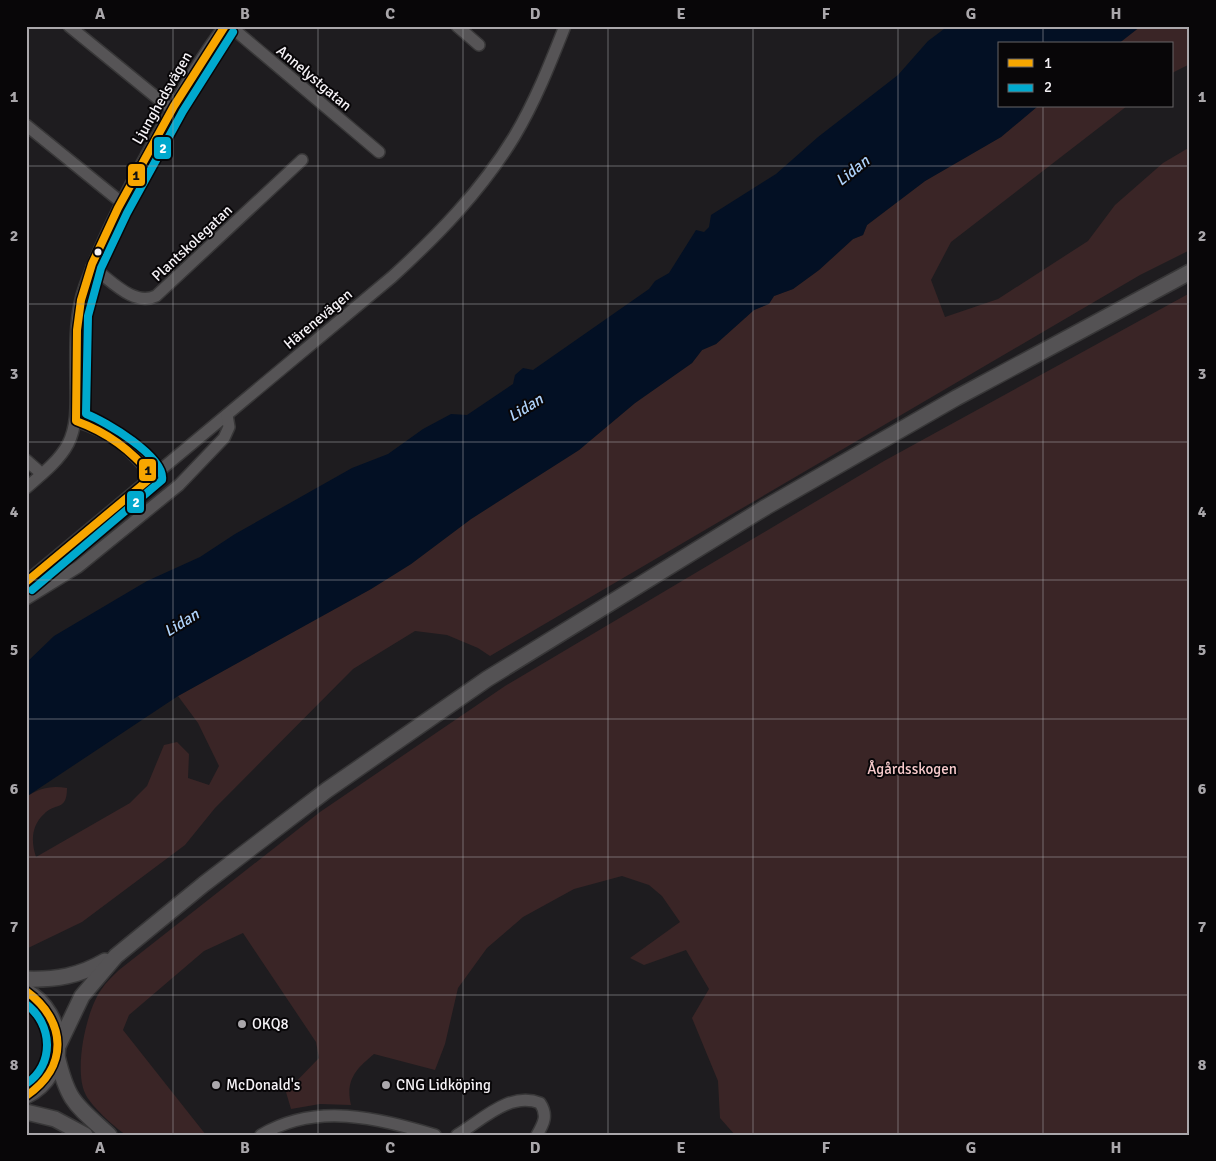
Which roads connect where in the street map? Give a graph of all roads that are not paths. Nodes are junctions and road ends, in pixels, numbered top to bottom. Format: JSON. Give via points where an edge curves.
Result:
{"nodes":[{"id":1,"x":69,"y":26,"type":"edge"},
{"id":2,"x":225,"y":26,"type":"edge"},
{"id":3,"x":230,"y":26,"type":"edge"},
{"id":4,"x":457,"y":26,"type":"edge"},
{"id":5,"x":565,"y":26,"type":"edge"},
{"id":6,"x":479,"y":45,"type":"dead end"},
{"id":7,"x":172,"y":110,"type":"junction"},
{"id":8,"x":26,"y":125,"type":"edge"},
{"id":9,"x":379,"y":152,"type":"dead end"},
{"id":10,"x":302,"y":160,"type":"dead end"},
{"id":11,"x":121,"y":202,"type":"junction"},
{"id":12,"x":92,"y":267,"type":"junction"},
{"id":13,"x":1190,"y":272,"type":"edge"},
{"id":14,"x":227,"y":415,"type":"junction"},
{"id":15,"x":76,"y":421,"type":"junction"},
{"id":16,"x":26,"y":460,"type":"edge"},
{"id":17,"x":42,"y":474,"type":"junction"},
{"id":18,"x":153,"y":476,"type":"junction"},
{"id":19,"x":26,"y":488,"type":"edge"},
{"id":20,"x":26,"y":582,"type":"edge"},
{"id":21,"x":26,"y":599,"type":"edge"},
{"id":22,"x":116,"y":956,"type":"junction"},
{"id":23,"x":26,"y":979,"type":"edge"},
{"id":24,"x":26,"y":991,"type":"edge"},
{"id":25,"x":58,"y":1050,"type":"junction"},
{"id":26,"x":26,"y":1096,"type":"edge"},
{"id":27,"x":26,"y":1112,"type":"edge"},
{"id":28,"x":85,"y":1135,"type":"edge"},
{"id":29,"x":109,"y":1135,"type":"edge"},
{"id":30,"x":261,"y":1135,"type":"edge"},
{"id":31,"x":435,"y":1135,"type":"edge"},
{"id":32,"x":458,"y":1135,"type":"edge"},
{"id":33,"x":537,"y":1135,"type":"edge"}],
"edges":[{"from":1,"to":7,"type":"street"},
{"from":2,"to":7,"type":"street","name":"Ljunghedsvägen","via":[[199,62]]},
{"from":3,"to":9,"type":"street","name":"Annelystgatan"},
{"from":4,"to":6,"type":"street"},
{"from":5,"to":14,"type":"street","name":"Härenevägen","via":[[541,84],[514,136],[481,185],[451,221],[392,277]]},
{"from":7,"to":11,"type":"street","name":"Ljunghedsvägen"},
{"from":8,"to":11,"type":"street"},
{"from":10,"to":12,"type":"street","name":"Plantskolegatan","via":[[156,296],[135,297]]},
{"from":11,"to":12,"type":"street","name":"Ljunghedsvägen"},
{"from":12,"to":15,"type":"street","name":"Ljunghedsvägen","via":[[81,300],[78,323]]},
{"from":13,"to":22,"type":"main road","via":[[956,398],[766,507],[487,679],[327,790]]},
{"from":14,"to":18,"type":"street","name":"Härenevägen"},
{"from":14,"to":21,"type":"street","via":[[229,427],[224,438],[179,485],[78,567]]},
{"from":15,"to":17,"type":"street","name":"Ljunghedsvägen","via":[[67,445]]},
{"from":15,"to":18,"type":"street","via":[[116,438]]},
{"from":16,"to":17,"type":"street"},
{"from":17,"to":19,"type":"street","name":"Ljunghedsvägen"},
{"from":18,"to":20,"type":"street","name":"Härenevägen"},
{"from":22,"to":23,"type":"main road","via":[[86,972],[63,978]]},
{"from":22,"to":25,"type":"main road","via":[[82,996]]},
{"from":24,"to":25,"type":"main road","via":[[51,1014]]},
{"from":25,"to":26,"type":"main road","via":[[47,1079]]},
{"from":25,"to":29,"type":"main road","via":[[65,1086],[73,1101]]},
{"from":27,"to":28,"type":"main road","via":[[55,1119]]},
{"from":30,"to":31,"type":"street","via":[[294,1120],[334,1115],[374,1119]]},
{"from":32,"to":33,"type":"street","via":[[496,1110],[522,1099],[540,1103],[544,1110],[545,1119]]}]}
